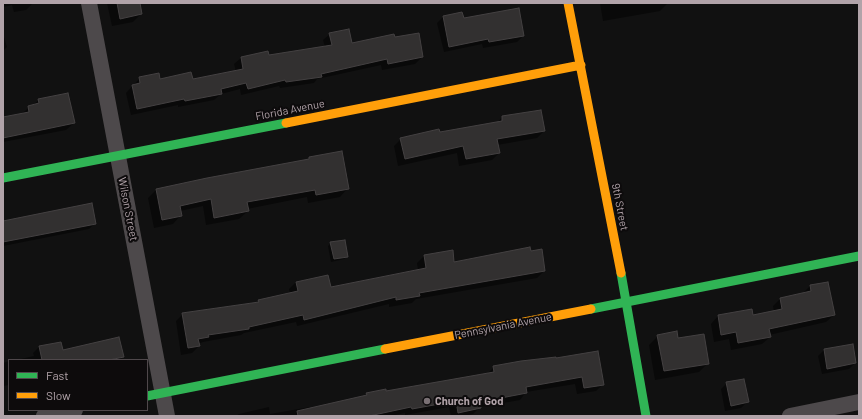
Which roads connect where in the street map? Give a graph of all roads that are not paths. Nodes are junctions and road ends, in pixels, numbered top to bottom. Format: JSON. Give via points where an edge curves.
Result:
{"nodes":[{"id":1,"x":89,"y":3,"type":"edge"},
{"id":2,"x":568,"y":3,"type":"edge"},
{"id":3,"x":581,"y":65,"type":"junction"},
{"id":4,"x":118,"y":155,"type":"junction"},
{"id":5,"x":3,"y":178,"type":"edge"},
{"id":6,"x":859,"y":256,"type":"edge"},
{"id":7,"x":626,"y":302,"type":"junction"},
{"id":8,"x":155,"y":394,"type":"edge"},
{"id":9,"x":859,"y":402,"type":"edge"},
{"id":10,"x":70,"y":411,"type":"edge"},
{"id":11,"x":832,"y":412,"type":"edge"},
{"id":12,"x":44,"y":416,"type":"edge"},
{"id":13,"x":167,"y":416,"type":"edge"},
{"id":14,"x":646,"y":416,"type":"edge"},
{"id":15,"x":790,"y":416,"type":"edge"}],
"edges":[{"from":1,"to":4,"type":"street","name":"Wilson Street"},
{"from":2,"to":3,"type":"street","name":"9th Street"},
{"from":3,"to":4,"type":"street","name":"Florida Avenue"},
{"from":3,"to":7,"type":"street","name":"9th Street"},
{"from":4,"to":5,"type":"street","name":"Florida Avenue"},
{"from":4,"to":8,"type":"street","name":"Wilson Street"},
{"from":6,"to":7,"type":"street","name":"Pennsylvania Avenue"},
{"from":7,"to":8,"type":"street","name":"Pennsylvania Avenue"},
{"from":7,"to":14,"type":"street","name":"9th Street"},
{"from":8,"to":13,"type":"street","name":"Wilson Street"},
{"from":9,"to":11,"type":"street"},
{"from":10,"to":12,"type":"street"},
{"from":11,"to":15,"type":"street"}]}
